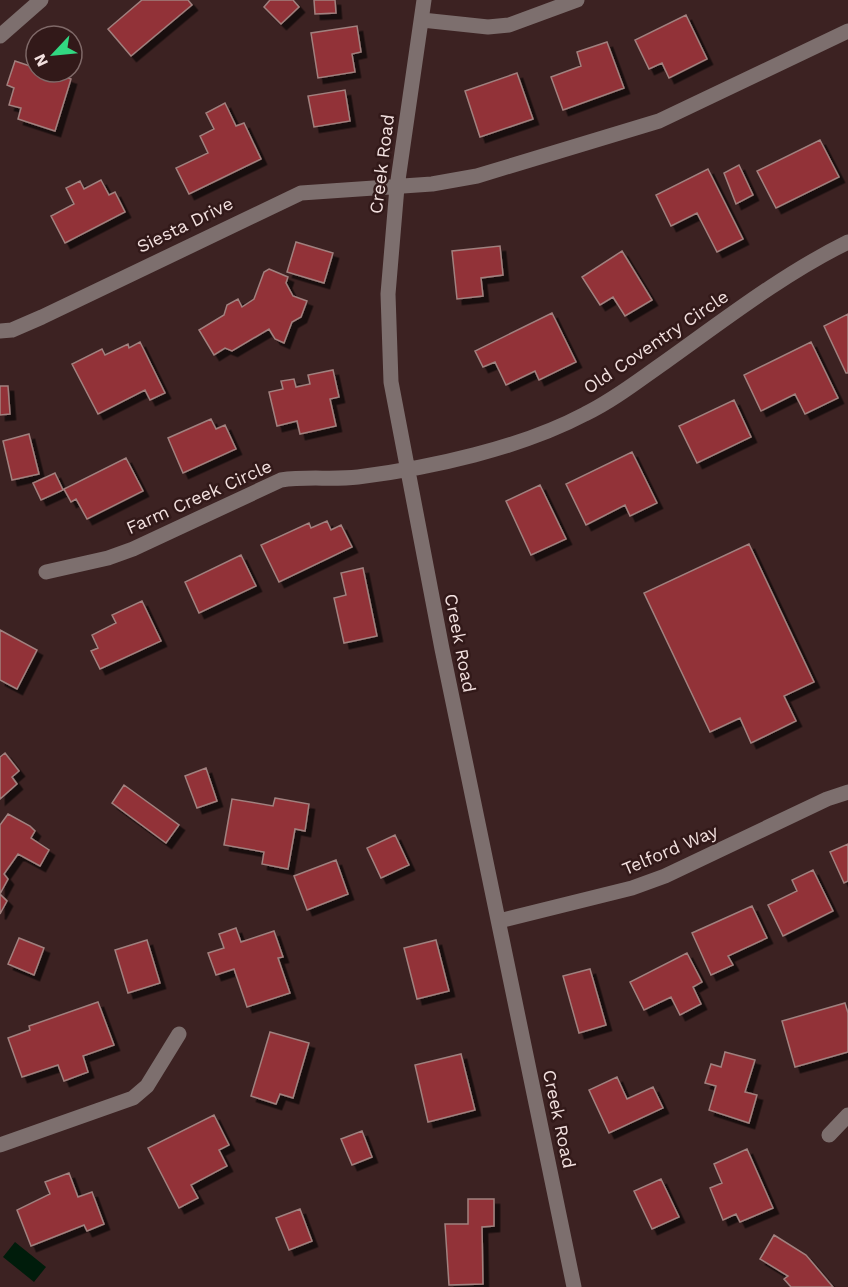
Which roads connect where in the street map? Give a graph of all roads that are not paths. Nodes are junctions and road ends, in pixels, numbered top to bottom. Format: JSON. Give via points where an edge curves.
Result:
{"nodes":[{"id":1,"x":41,"y":0,"type":"edge"},
{"id":2,"x":424,"y":0,"type":"edge"},
{"id":3,"x":577,"y":0,"type":"edge"},
{"id":4,"x":422,"y":20,"type":"junction"},
{"id":5,"x":848,"y":31,"type":"edge"},
{"id":6,"x":0,"y":36,"type":"edge"},
{"id":7,"x":396,"y":187,"type":"junction"},
{"id":8,"x":848,"y":242,"type":"edge"},
{"id":9,"x":0,"y":332,"type":"edge"},
{"id":10,"x":406,"y":469,"type":"junction"},
{"id":11,"x":46,"y":572,"type":"dead end"},
{"id":12,"x":848,"y":792,"type":"edge"},
{"id":13,"x":499,"y":921,"type":"junction"},
{"id":14,"x":179,"y":1034,"type":"dead end"},
{"id":15,"x":848,"y":1115,"type":"edge"},
{"id":16,"x":829,"y":1136,"type":"dead end"},
{"id":17,"x":0,"y":1145,"type":"edge"},
{"id":18,"x":574,"y":1287,"type":"edge"}],
"edges":[{"from":1,"to":6,"type":"street"},
{"from":2,"to":4,"type":"street","name":"Creek Road"},
{"from":3,"to":4,"type":"street","via":[[509,25],[488,27]]},
{"from":4,"to":7,"type":"street","name":"Creek Road"},
{"from":5,"to":7,"type":"street","name":"Siesta Drive","via":[[639,128],[477,176]]},
{"from":7,"to":9,"type":"street","name":"Siesta Drive","via":[[301,192],[42,317]]},
{"from":7,"to":10,"type":"street","name":"Creek Road","via":[[388,294],[392,382]]},
{"from":8,"to":10,"type":"street","name":"Old Coventry Circle","via":[[739,309],[585,414],[505,446]]},
{"from":10,"to":11,"type":"street","name":"Farm Creek Circle","via":[[356,477],[281,480],[133,549]]},
{"from":10,"to":13,"type":"street","name":"Creek Road"},
{"from":12,"to":13,"type":"street","name":"Telford Way","via":[[632,888]]},
{"from":13,"to":18,"type":"street","name":"Creek Road"},
{"from":14,"to":17,"type":"street","via":[[147,1086],[133,1098]]},
{"from":15,"to":16,"type":"street"}]}
